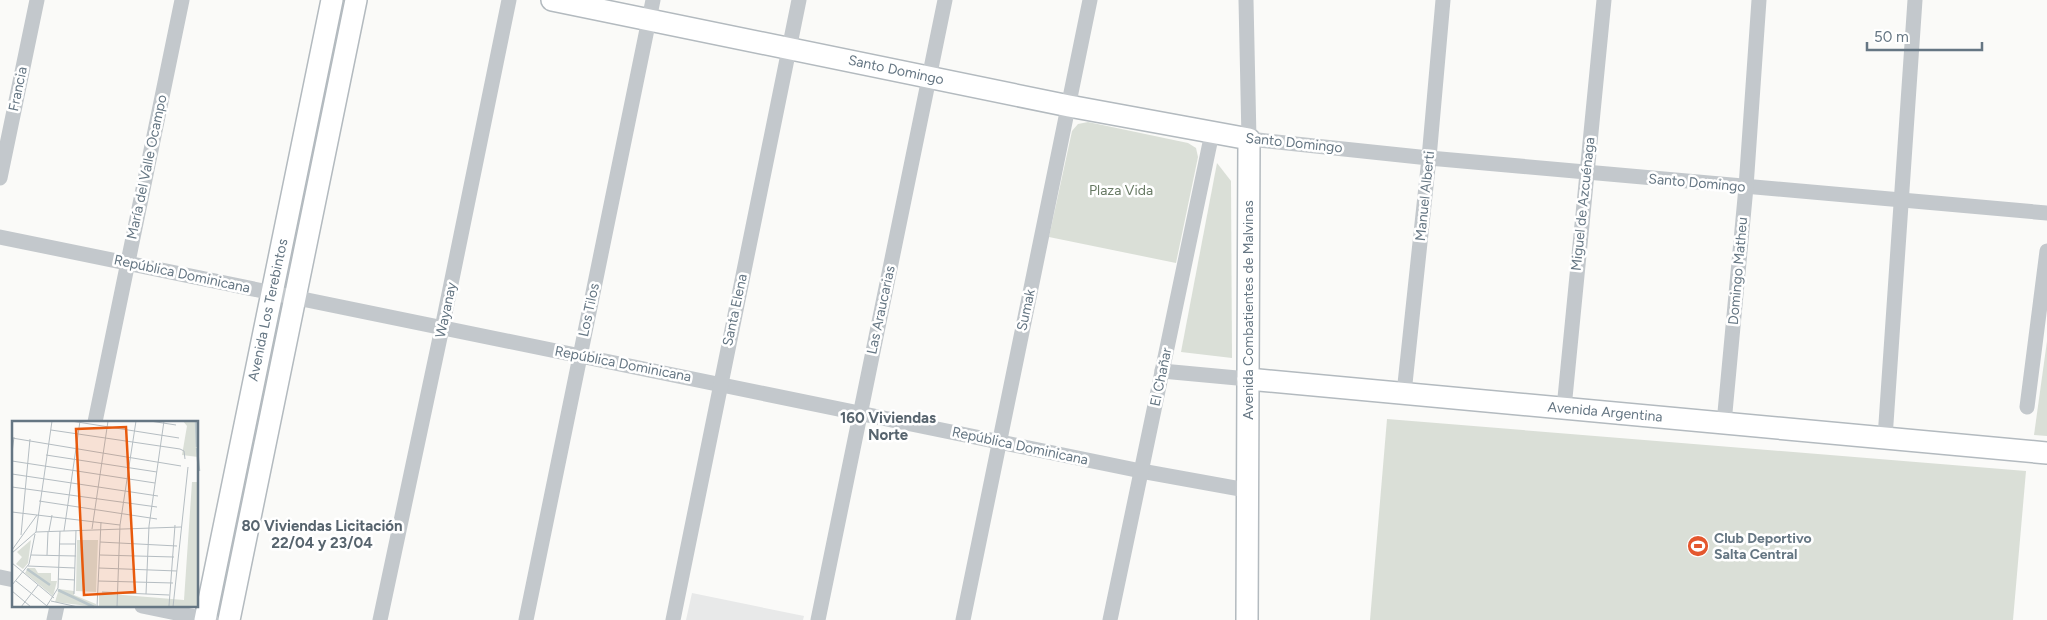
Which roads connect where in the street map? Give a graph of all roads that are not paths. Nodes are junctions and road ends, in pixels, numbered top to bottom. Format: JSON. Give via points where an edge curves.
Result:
{"nodes":[{"id":1,"x":37,"y":0,"type":"edge"},
{"id":2,"x":182,"y":0,"type":"edge"},
{"id":3,"x":332,"y":0,"type":"edge"},
{"id":4,"x":356,"y":0,"type":"edge"},
{"id":5,"x":509,"y":0,"type":"edge"},
{"id":6,"x":552,"y":0,"type":"edge"},
{"id":7,"x":799,"y":0,"type":"edge"},
{"id":8,"x":945,"y":0,"type":"edge"},
{"id":9,"x":1090,"y":0,"type":"edge"},
{"id":10,"x":1246,"y":0,"type":"edge"},
{"id":11,"x":1442,"y":0,"type":"edge"},
{"id":12,"x":1604,"y":0,"type":"edge"},
{"id":13,"x":1759,"y":0,"type":"edge"},
{"id":14,"x":1915,"y":0,"type":"edge"},
{"id":15,"x":650,"y":10,"type":"edge"},
{"id":16,"x":789,"y":49,"type":"junction"},
{"id":17,"x":929,"y":77,"type":"junction"},
{"id":18,"x":1068,"y":106,"type":"junction"},
{"id":19,"x":1212,"y":133,"type":"junction"},
{"id":20,"x":1249,"y":139,"type":"junction"},
{"id":21,"x":1429,"y":158,"type":"junction"},
{"id":22,"x":1586,"y":172,"type":"junction"},
{"id":23,"x":0,"y":178,"type":"edge"},
{"id":24,"x":1746,"y":188,"type":"junction"},
{"id":25,"x":1902,"y":200,"type":"junction"},
{"id":26,"x":2047,"y":214,"type":"edge"},
{"id":27,"x":0,"y":236,"type":"edge"},
{"id":28,"x":2047,"y":251,"type":"edge"},
{"id":29,"x":128,"y":263,"type":"junction"},
{"id":30,"x":272,"y":292,"type":"junction"},
{"id":31,"x":295,"y":297,"type":"junction"},
{"id":32,"x":442,"y":328,"type":"junction"},
{"id":33,"x":580,"y":355,"type":"junction"},
{"id":34,"x":1162,"y":370,"type":"junction"},
{"id":35,"x":1248,"y":379,"type":"junction"},
{"id":36,"x":720,"y":384,"type":"junction"},
{"id":37,"x":1404,"y":393,"type":"junction"},
{"id":38,"x":2028,"y":407,"type":"dead end"},
{"id":39,"x":1564,"y":408,"type":"junction"},
{"id":40,"x":860,"y":413,"type":"junction"},
{"id":41,"x":95,"y":421,"type":"edge"},
{"id":42,"x":1724,"y":423,"type":"junction"},
{"id":43,"x":1885,"y":438,"type":"junction"},
{"id":44,"x":999,"y":442,"type":"junction"},
{"id":45,"x":2047,"y":453,"type":"edge"},
{"id":46,"x":1141,"y":471,"type":"junction"},
{"id":47,"x":1246,"y":490,"type":"junction"},
{"id":48,"x":151,"y":608,"type":"edge"},
{"id":49,"x":207,"y":620,"type":"edge"},
{"id":50,"x":229,"y":620,"type":"edge"},
{"id":51,"x":380,"y":620,"type":"edge"},
{"id":52,"x":526,"y":620,"type":"edge"},
{"id":53,"x":673,"y":620,"type":"edge"},
{"id":54,"x":818,"y":620,"type":"edge"},
{"id":55,"x":963,"y":620,"type":"edge"},
{"id":56,"x":1110,"y":620,"type":"edge"},
{"id":57,"x":1246,"y":620,"type":"edge"}],
"edges":[{"from":1,"to":23,"type":"street","name":"Francia"},
{"from":2,"to":29,"type":"street","name":"María del Valle Ocampo"},
{"from":3,"to":30,"type":"street","name":"Avenida Los Terebintos"},
{"from":4,"to":31,"type":"street","name":"Avenida Los Terebintos"},
{"from":5,"to":32,"type":"street","name":"Wayanay"},
{"from":6,"to":15,"type":"street","name":"Santo Domingo"},
{"from":7,"to":16,"type":"street","name":"Santa Elena"},
{"from":8,"to":17,"type":"street","name":"Las Araucarias"},
{"from":9,"to":18,"type":"street","name":"Sumak"},
{"from":10,"to":20,"type":"street","name":"Avenida Combatientes de Malvinas"},
{"from":11,"to":21,"type":"street","name":"Manuel Alberti"},
{"from":12,"to":22,"type":"street","name":"Miguel de Azcuénaga"},
{"from":13,"to":24,"type":"street","name":"Domingo Matheu"},
{"from":14,"to":25,"type":"street"},
{"from":15,"to":16,"type":"street","name":"Santo Domingo"},
{"from":15,"to":33,"type":"street","name":"Los Tilos"},
{"from":16,"to":17,"type":"street","name":"Santo Domingo"},
{"from":16,"to":36,"type":"street","name":"Santa Elena"},
{"from":17,"to":18,"type":"street","name":"Santo Domingo"},
{"from":17,"to":40,"type":"street","name":"Las Araucarias"},
{"from":18,"to":19,"type":"street","name":"Santo Domingo"},
{"from":18,"to":44,"type":"street","name":"Sumak"},
{"from":19,"to":20,"type":"street","name":"Santo Domingo"},
{"from":19,"to":34,"type":"street","name":"El Chañar"},
{"from":20,"to":21,"type":"street","name":"Santo Domingo"},
{"from":20,"to":35,"type":"street","name":"Avenida Combatientes de Malvinas"},
{"from":21,"to":22,"type":"street","name":"Santo Domingo"},
{"from":21,"to":37,"type":"street","name":"Manuel Alberti"},
{"from":22,"to":24,"type":"street","name":"Santo Domingo"},
{"from":22,"to":39,"type":"street","name":"Miguel de Azcuénaga"},
{"from":24,"to":25,"type":"street","name":"Santo Domingo"},
{"from":24,"to":42,"type":"street","name":"Domingo Matheu"},
{"from":25,"to":26,"type":"street","name":"Santo Domingo"},
{"from":25,"to":43,"type":"street"},
{"from":27,"to":29,"type":"street","name":"República Dominicana"},
{"from":28,"to":38,"type":"street"},
{"from":29,"to":30,"type":"street","name":"República Dominicana"},
{"from":29,"to":41,"type":"street","name":"María del Valle Ocampo"},
{"from":30,"to":31,"type":"street","name":"República Dominicana"},
{"from":30,"to":49,"type":"street","name":"Avenida Los Terebintos"},
{"from":31,"to":32,"type":"street","name":"República Dominicana"},
{"from":31,"to":50,"type":"street","name":"Avenida Los Terebintos"},
{"from":32,"to":33,"type":"street","name":"República Dominicana"},
{"from":32,"to":51,"type":"street","name":"Wayanay"},
{"from":33,"to":36,"type":"street","name":"República Dominicana"},
{"from":33,"to":52,"type":"street","name":"Los Tilos"},
{"from":34,"to":35,"type":"street","name":"Avenida Argentina"},
{"from":34,"to":46,"type":"street","name":"El Chañar"},
{"from":35,"to":37,"type":"street","name":"Avenida Argentina"},
{"from":35,"to":47,"type":"street","name":"Avenida Combatientes de Malvinas"},
{"from":36,"to":40,"type":"street","name":"República Dominicana"},
{"from":36,"to":53,"type":"street","name":"Santa Elena"},
{"from":37,"to":39,"type":"street","name":"Avenida Argentina"},
{"from":39,"to":42,"type":"street","name":"Avenida Argentina"},
{"from":40,"to":44,"type":"street","name":"República Dominicana"},
{"from":40,"to":54,"type":"street","name":"Las Araucarias"},
{"from":42,"to":43,"type":"street","name":"Avenida Argentina"},
{"from":43,"to":45,"type":"street","name":"Avenida Argentina"},
{"from":44,"to":46,"type":"street","name":"República Dominicana"},
{"from":44,"to":55,"type":"street","name":"Sumak"},
{"from":46,"to":47,"type":"street","name":"República Dominicana"},
{"from":46,"to":56,"type":"street","name":"El Chañar"},
{"from":47,"to":57,"type":"street","name":"Avenida Combatientes de Malvinas"},
{"from":48,"to":49,"type":"street"}]}
